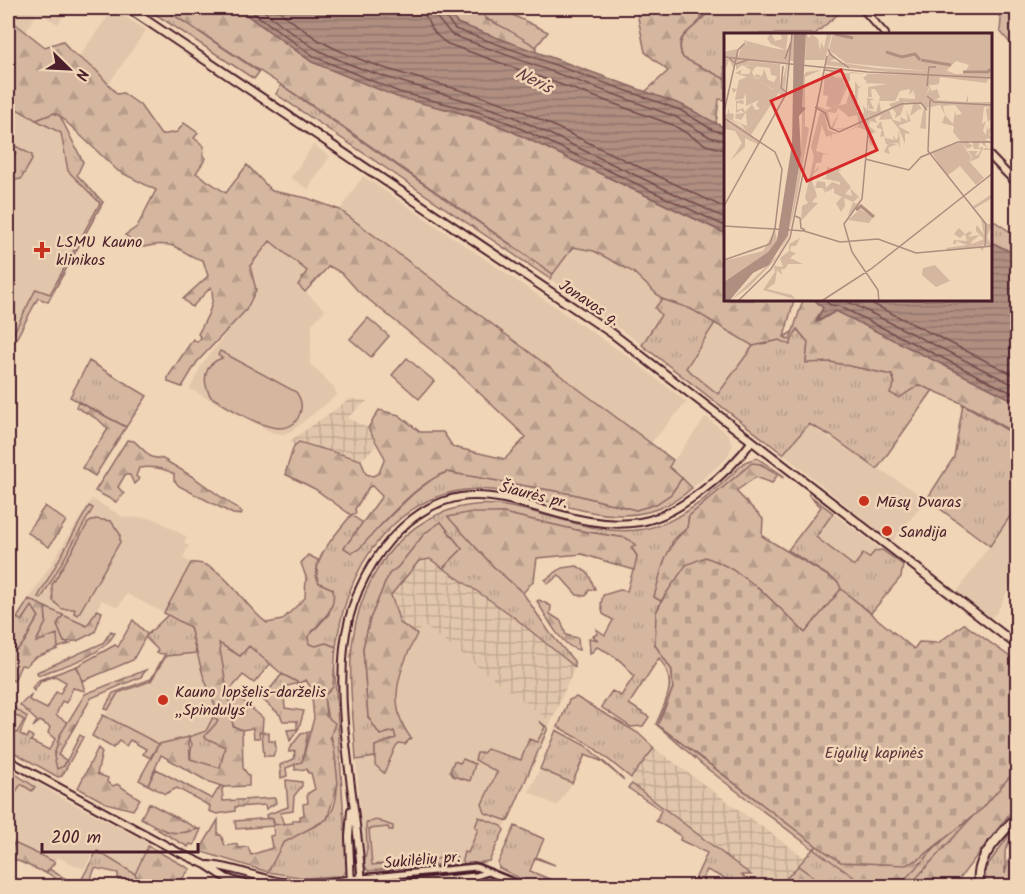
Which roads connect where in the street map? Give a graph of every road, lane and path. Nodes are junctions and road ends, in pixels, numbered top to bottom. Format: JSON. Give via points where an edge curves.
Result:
{"nodes":[{"id":1,"x":128,"y":8,"type":"edge"},
{"id":2,"x":862,"y":8,"type":"edge"},
{"id":3,"x":884,"y":33,"type":"edge"},
{"id":4,"x":992,"y":158,"type":"edge"},
{"id":5,"x":1016,"y":182,"type":"edge"},
{"id":6,"x":752,"y":441,"type":"junction"},
{"id":7,"x":1017,"y":646,"type":"edge"},
{"id":8,"x":8,"y":760,"type":"edge"},
{"id":9,"x":352,"y":804,"type":"junction"},
{"id":10,"x":1017,"y":815,"type":"edge"},
{"id":11,"x":207,"y":864,"type":"junction"},
{"id":12,"x":490,"y":871,"type":"junction"},
{"id":13,"x":362,"y":878,"type":"junction"},
{"id":14,"x":351,"y":883,"type":"edge"},
{"id":15,"x":250,"y":886,"type":"edge"},
{"id":16,"x":362,"y":886,"type":"edge"},
{"id":17,"x":376,"y":886,"type":"edge"},
{"id":18,"x":523,"y":886,"type":"edge"},
{"id":19,"x":980,"y":886,"type":"edge"}],
"edges":[{"from":1,"to":6,"type":"main road","name":"Jonavos g.","via":[[613,334]]},
{"from":2,"to":3,"type":"main road"},
{"from":4,"to":5,"type":"main road"},
{"from":6,"to":7,"type":"main road","name":"Jonavos g."},
{"from":6,"to":9,"type":"main road","name":"Šiaurės pr.","via":[[685,504],[653,519],[601,522],[508,498],[466,496],[429,508],[396,533],[363,581],[347,626],[342,668]]},
{"from":8,"to":11,"type":"main road","name":"Sukilėlių pr."},
{"from":9,"to":13,"type":"main road","name":"Šiaurės pr."},
{"from":9,"to":14,"type":"main road","name":"Šiaurės pr."},
{"from":10,"to":19,"type":"highway","via":[[982,861],[978,871]]},
{"from":11,"to":14,"type":"main road","name":"Sukilėlių pr.","via":[[282,882]]},
{"from":11,"to":15,"type":"main road","name":"Sukilėlių pr.","via":[[226,879]]},
{"from":12,"to":13,"type":"street","name":"Sukilėlių pr.","via":[[476,867]]},
{"from":12,"to":17,"type":"street","name":"Sukilėlių pr.","via":[[476,876]]},
{"from":12,"to":18,"type":"street"},
{"from":13,"to":14,"type":"main road","name":"Sukilėlių pr."},
{"from":13,"to":16,"type":"main road","name":"Šiaurės pr."}]}
